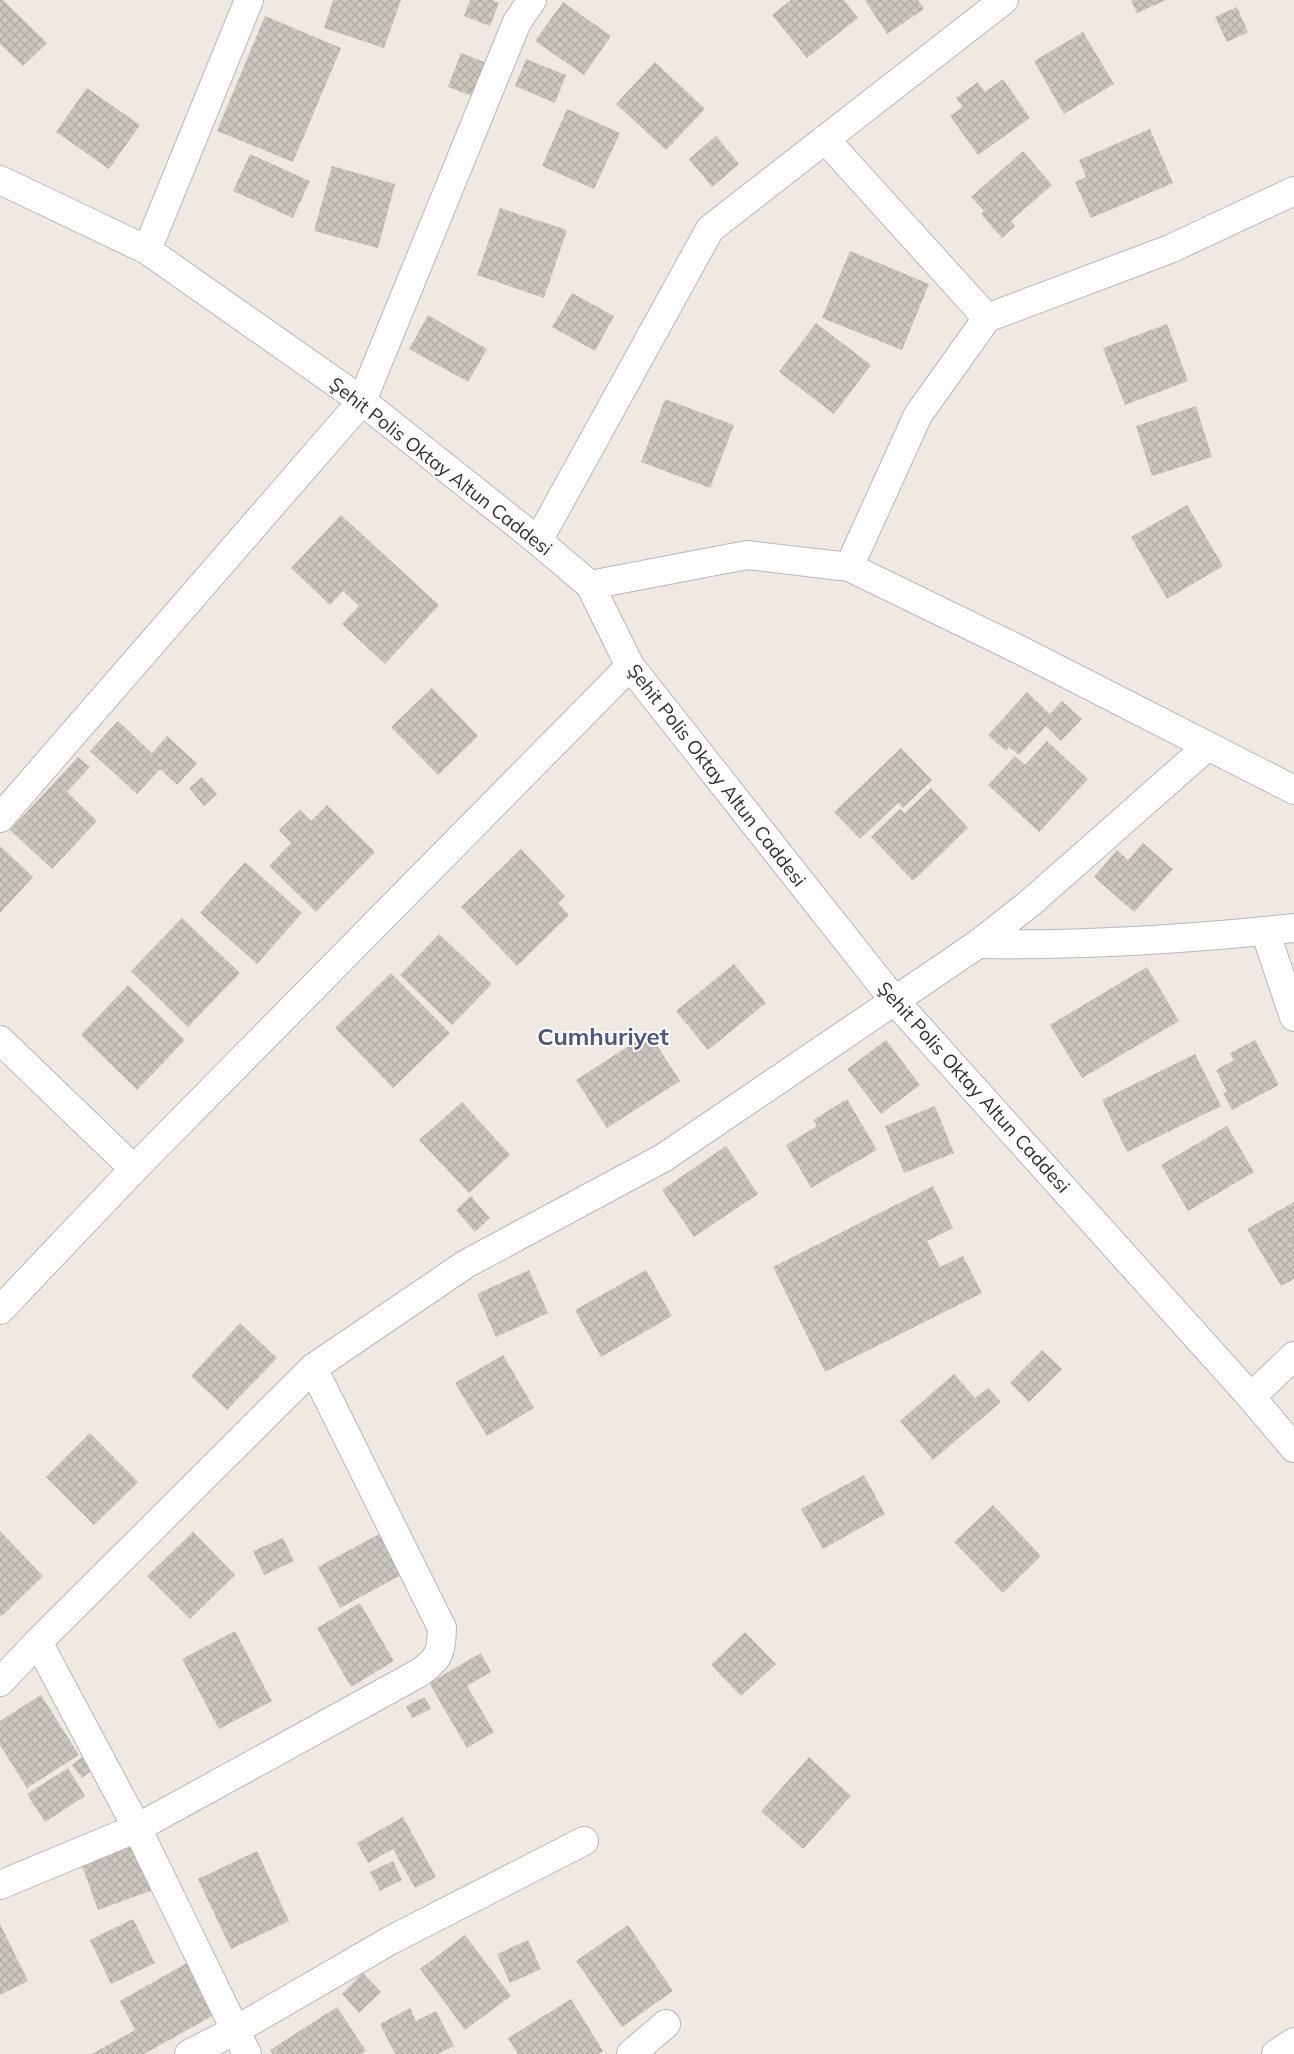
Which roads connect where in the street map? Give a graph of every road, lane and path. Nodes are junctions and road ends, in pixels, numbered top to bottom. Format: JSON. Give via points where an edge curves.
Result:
{"nodes":[{"id":1,"x":249,"y":0,"type":"edge"},
{"id":2,"x":532,"y":0,"type":"edge"},
{"id":3,"x":1004,"y":0,"type":"edge"},
{"id":4,"x":825,"y":139,"type":"junction"},
{"id":5,"x":0,"y":180,"type":"edge"},
{"id":6,"x":1294,"y":191,"type":"edge"},
{"id":7,"x":147,"y":250,"type":"junction"},
{"id":8,"x":987,"y":318,"type":"junction"},
{"id":9,"x":362,"y":401,"type":"junction"},
{"id":10,"x":538,"y":541,"type":"junction"},
{"id":11,"x":849,"y":567,"type":"junction"},
{"id":12,"x":590,"y":586,"type":"junction"},
{"id":13,"x":630,"y":666,"type":"junction"},
{"id":14,"x":1208,"y":746,"type":"junction"},
{"id":15,"x":1294,"y":790,"type":"edge"},
{"id":16,"x":0,"y":818,"type":"edge"},
{"id":17,"x":1294,"y":928,"type":"edge"},
{"id":18,"x":1265,"y":931,"type":"junction"},
{"id":19,"x":978,"y":944,"type":"junction"},
{"id":20,"x":894,"y":1000,"type":"junction"},
{"id":21,"x":1294,"y":1017,"type":"edge"},
{"id":22,"x":0,"y":1040,"type":"edge"},
{"id":23,"x":134,"y":1169,"type":"junction"},
{"id":24,"x":0,"y":1310,"type":"edge"},
{"id":25,"x":1294,"y":1356,"type":"edge"},
{"id":26,"x":313,"y":1368,"type":"junction"},
{"id":27,"x":1251,"y":1397,"type":"junction"},
{"id":28,"x":1294,"y":1448,"type":"edge"},
{"id":29,"x":38,"y":1642,"type":"junction"},
{"id":30,"x":0,"y":1682,"type":"edge"},
{"id":31,"x":137,"y":1828,"type":"junction"},
{"id":32,"x":584,"y":1841,"type":"dead end"},
{"id":33,"x":0,"y":1885,"type":"edge"},
{"id":34,"x":666,"y":2024,"type":"dead end"},
{"id":35,"x":241,"y":2042,"type":"edge"},
{"id":36,"x":1294,"y":2042,"type":"edge"},
{"id":37,"x":189,"y":2054,"type":"edge"},
{"id":38,"x":631,"y":2054,"type":"edge"},
{"id":39,"x":1276,"y":2054,"type":"edge"}],
"edges":[{"from":1,"to":7,"type":"street"},
{"from":2,"to":9,"type":"street","via":[[517,22]]},
{"from":3,"to":4,"type":"street"},
{"from":4,"to":8,"type":"street"},
{"from":4,"to":10,"type":"street","via":[[710,229]]},
{"from":5,"to":7,"type":"street","name":"Şehit Polis Oktay Altun Caddesi"},
{"from":6,"to":8,"type":"street","via":[[1170,249]]},
{"from":7,"to":9,"type":"street","name":"Şehit Polis Oktay Altun Caddesi"},
{"from":8,"to":11,"type":"street","via":[[918,415]]},
{"from":9,"to":10,"type":"street","name":"Şehit Polis Oktay Altun Caddesi"},
{"from":9,"to":16,"type":"street"},
{"from":10,"to":12,"type":"street","name":"Şehit Polis Oktay Altun Caddesi"},
{"from":11,"to":12,"type":"street","via":[[747,555]]},
{"from":11,"to":14,"type":"street"},
{"from":12,"to":13,"type":"street","name":"Şehit Polis Oktay Altun Caddesi"},
{"from":13,"to":20,"type":"street","name":"Şehit Polis Oktay Altun Caddesi"},
{"from":13,"to":23,"type":"street"},
{"from":14,"to":15,"type":"street"},
{"from":14,"to":19,"type":"street","via":[[1030,903]]},
{"from":17,"to":18,"type":"street"},
{"from":18,"to":19,"type":"street","via":[[1105,942]]},
{"from":18,"to":21,"type":"street"},
{"from":19,"to":20,"type":"street"},
{"from":20,"to":26,"type":"street","via":[[663,1158],[466,1264]]},
{"from":20,"to":27,"type":"street","name":"Şehit Polis Oktay Altun Caddesi"},
{"from":22,"to":23,"type":"street"},
{"from":23,"to":24,"type":"street"},
{"from":25,"to":27,"type":"street"},
{"from":26,"to":29,"type":"street"},
{"from":26,"to":31,"type":"street","via":[[442,1628],[441,1652],[419,1673]]},
{"from":27,"to":28,"type":"street","name":"Şehit Polis Oktay Altun Caddesi"},
{"from":29,"to":30,"type":"street"},
{"from":29,"to":31,"type":"street"},
{"from":31,"to":33,"type":"street"},
{"from":31,"to":35,"type":"street"},
{"from":32,"to":35,"type":"street","via":[[391,1940]]},
{"from":34,"to":38,"type":"street"},
{"from":35,"to":37,"type":"street"},
{"from":36,"to":39,"type":"street"}]}
